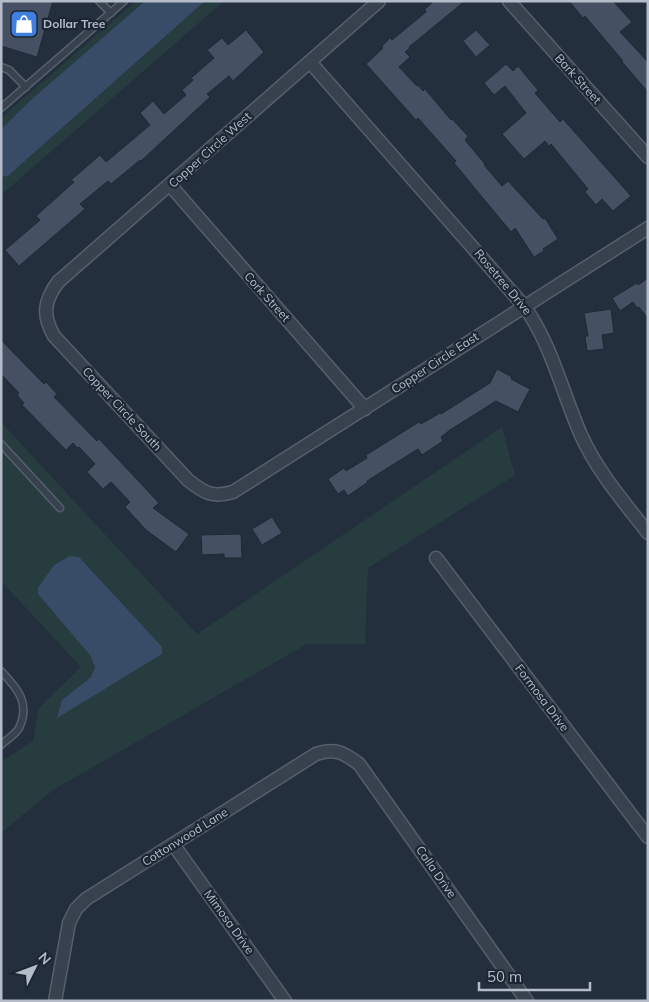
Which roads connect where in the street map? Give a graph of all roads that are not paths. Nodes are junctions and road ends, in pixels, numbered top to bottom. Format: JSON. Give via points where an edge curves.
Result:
{"nodes":[{"id":1,"x":99,"y":1,"type":"edge"},
{"id":2,"x":124,"y":1,"type":"edge"},
{"id":3,"x":380,"y":1,"type":"edge"},
{"id":4,"x":509,"y":1,"type":"edge"},
{"id":5,"x":111,"y":13,"type":"junction"},
{"id":6,"x":310,"y":62,"type":"junction"},
{"id":7,"x":1,"y":68,"type":"edge"},
{"id":8,"x":26,"y":87,"type":"junction"},
{"id":9,"x":1,"y":108,"type":"edge"},
{"id":10,"x":648,"y":157,"type":"edge"},
{"id":11,"x":170,"y":185,"type":"junction"},
{"id":12,"x":648,"y":228,"type":"edge"},
{"id":13,"x":46,"y":304,"type":"joint"},
{"id":14,"x":524,"y":306,"type":"junction"},
{"id":15,"x":365,"y":409,"type":"junction"},
{"id":16,"x":1,"y":444,"type":"edge"},
{"id":17,"x":221,"y":496,"type":"joint"},
{"id":18,"x":60,"y":508,"type":"dead end"},
{"id":19,"x":648,"y":533,"type":"edge"},
{"id":20,"x":436,"y":558,"type":"dead end"},
{"id":21,"x":1,"y":671,"type":"edge"},
{"id":22,"x":1,"y":745,"type":"edge"},
{"id":23,"x":338,"y":751,"type":"joint"},
{"id":24,"x":648,"y":837,"type":"edge"},
{"id":25,"x":173,"y":844,"type":"junction"},
{"id":26,"x":55,"y":1001,"type":"edge"},
{"id":27,"x":286,"y":1001,"type":"edge"},
{"id":28,"x":527,"y":1001,"type":"edge"}],
"edges":[{"from":1,"to":5,"type":"lane"},
{"from":2,"to":5,"type":"lane"},
{"from":3,"to":6,"type":"street","name":"Copper Circle West"},
{"from":4,"to":10,"type":"street","name":"Bark Street"},
{"from":5,"to":8,"type":"lane"},
{"from":6,"to":11,"type":"street","name":"Copper Circle West"},
{"from":6,"to":14,"type":"street","name":"Rosetree Drive"},
{"from":7,"to":8,"type":"lane","via":[[9,70]]},
{"from":8,"to":9,"type":"lane"},
{"from":11,"to":13,"type":"street","name":"Copper Circle West","via":[[58,282]]},
{"from":11,"to":15,"type":"street","name":"Cork Street"},
{"from":12,"to":14,"type":"street","name":"Copper Circle East"},
{"from":13,"to":17,"type":"street","name":"Copper Circle South","via":[[45,313],[54,336],[188,480],[209,494]]},
{"from":14,"to":15,"type":"street","name":"Copper Circle East"},
{"from":14,"to":19,"type":"street","name":"Rosetree Drive","via":[[543,336],[588,450]]},
{"from":15,"to":17,"type":"street","name":"Copper Circle East","via":[[233,492]]},
{"from":16,"to":18,"type":"lane"},
{"from":20,"to":24,"type":"street","name":"Formosa Drive"},
{"from":21,"to":22,"type":"lane","via":[[18,689],[24,707],[19,729]]},
{"from":23,"to":25,"type":"street","name":"Cottonwood Lane","via":[[316,754]]},
{"from":23,"to":28,"type":"street","name":"Calla Drive","via":[[358,764]]},
{"from":25,"to":26,"type":"street","name":"Cottonwood Lane","via":[[86,899],[76,909],[68,923]]},
{"from":25,"to":27,"type":"street","name":"Mimosa Drive"}]}
